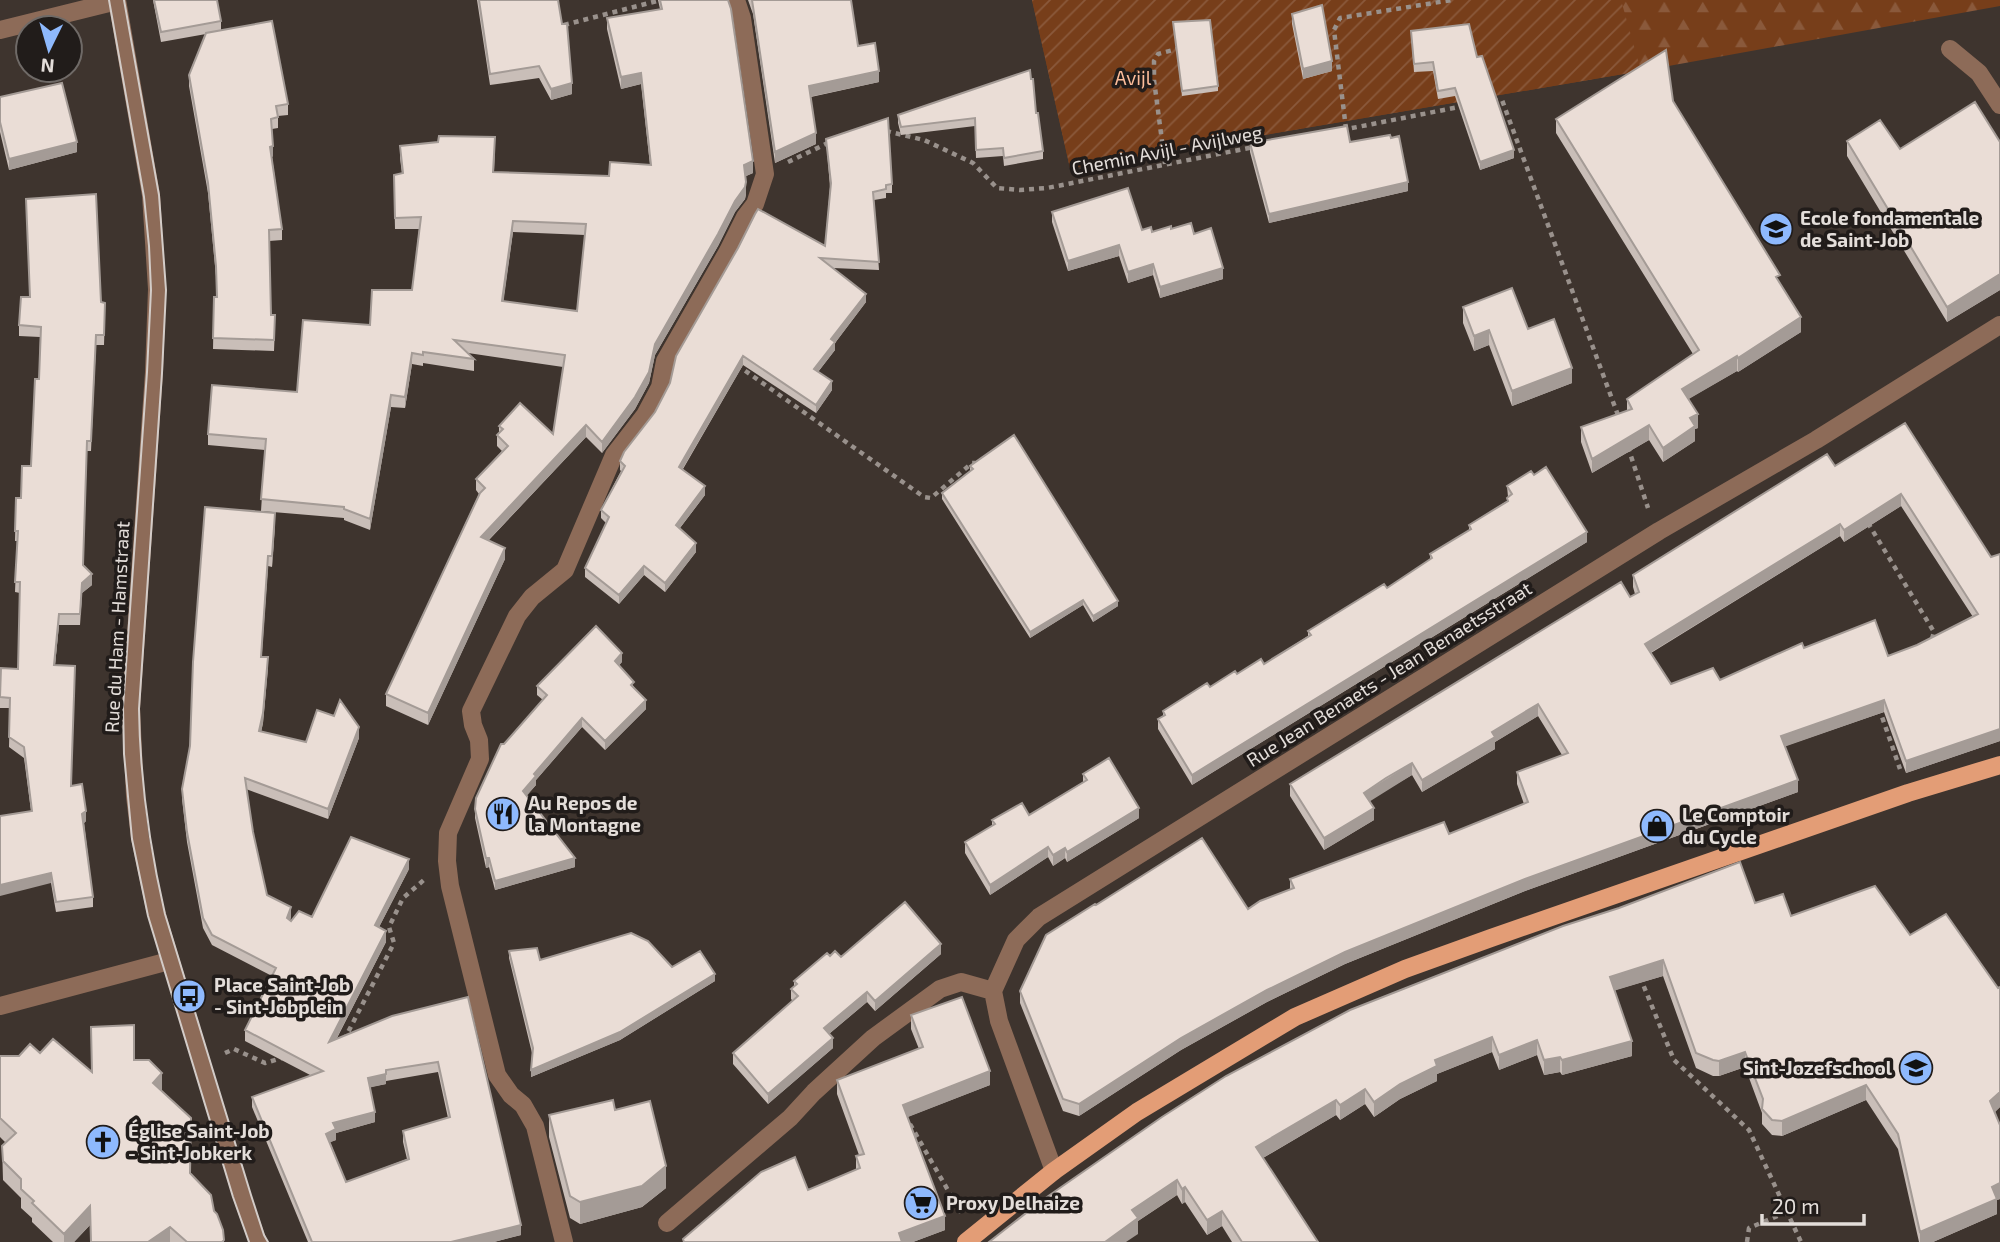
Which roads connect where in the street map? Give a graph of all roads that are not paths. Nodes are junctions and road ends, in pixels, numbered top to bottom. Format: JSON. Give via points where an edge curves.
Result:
{"nodes":[{"id":1,"x":736,"y":0,"type":"edge"},
{"id":2,"x":117,"y":1,"type":"edge"},
{"id":3,"x":0,"y":30,"type":"edge"},
{"id":4,"x":1950,"y":49,"type":"dead end"},
{"id":5,"x":2000,"y":105,"type":"edge"},
{"id":6,"x":2000,"y":326,"type":"edge"},
{"id":7,"x":2000,"y":765,"type":"edge"},
{"id":8,"x":169,"y":961,"type":"junction"},
{"id":9,"x":993,"y":991,"type":"junction"},
{"id":10,"x":0,"y":1006,"type":"edge"},
{"id":11,"x":1054,"y":1171,"type":"junction"},
{"id":12,"x":667,"y":1223,"type":"dead end"},
{"id":13,"x":258,"y":1242,"type":"edge"},
{"id":14,"x":564,"y":1242,"type":"edge"},
{"id":15,"x":966,"y":1242,"type":"edge"}],
"edges":[{"from":1,"to":14,"type":"street","via":[[743,18],[765,174],[755,204],[665,361],[660,387],[645,415],[614,455],[565,570],[517,616],[471,711],[480,759],[448,833],[450,886],[497,1075],[535,1126]]},
{"from":2,"to":3,"type":"street"},
{"from":2,"to":8,"type":"street","name":"Rue du Ham - Hamstraat","via":[[151,195],[158,289],[132,687],[132,754],[140,838]]},
{"from":4,"to":5,"type":"street","via":[[1979,73]]},
{"from":6,"to":9,"type":"street","name":"Rue Jean Benaets - Jean Benaetsstraat","via":[[1659,531],[1039,917],[1016,940]]},
{"from":7,"to":11,"type":"main road","via":[[1418,965],[1296,1017],[1137,1112]]},
{"from":8,"to":10,"type":"street"},
{"from":8,"to":13,"type":"street","name":"Rue du Ham - Hamstraat"},
{"from":9,"to":11,"type":"street","via":[[999,1021]]},
{"from":9,"to":12,"type":"street","via":[[961,982],[940,989],[873,1038],[790,1118]]},
{"from":11,"to":15,"type":"main road"}]}
